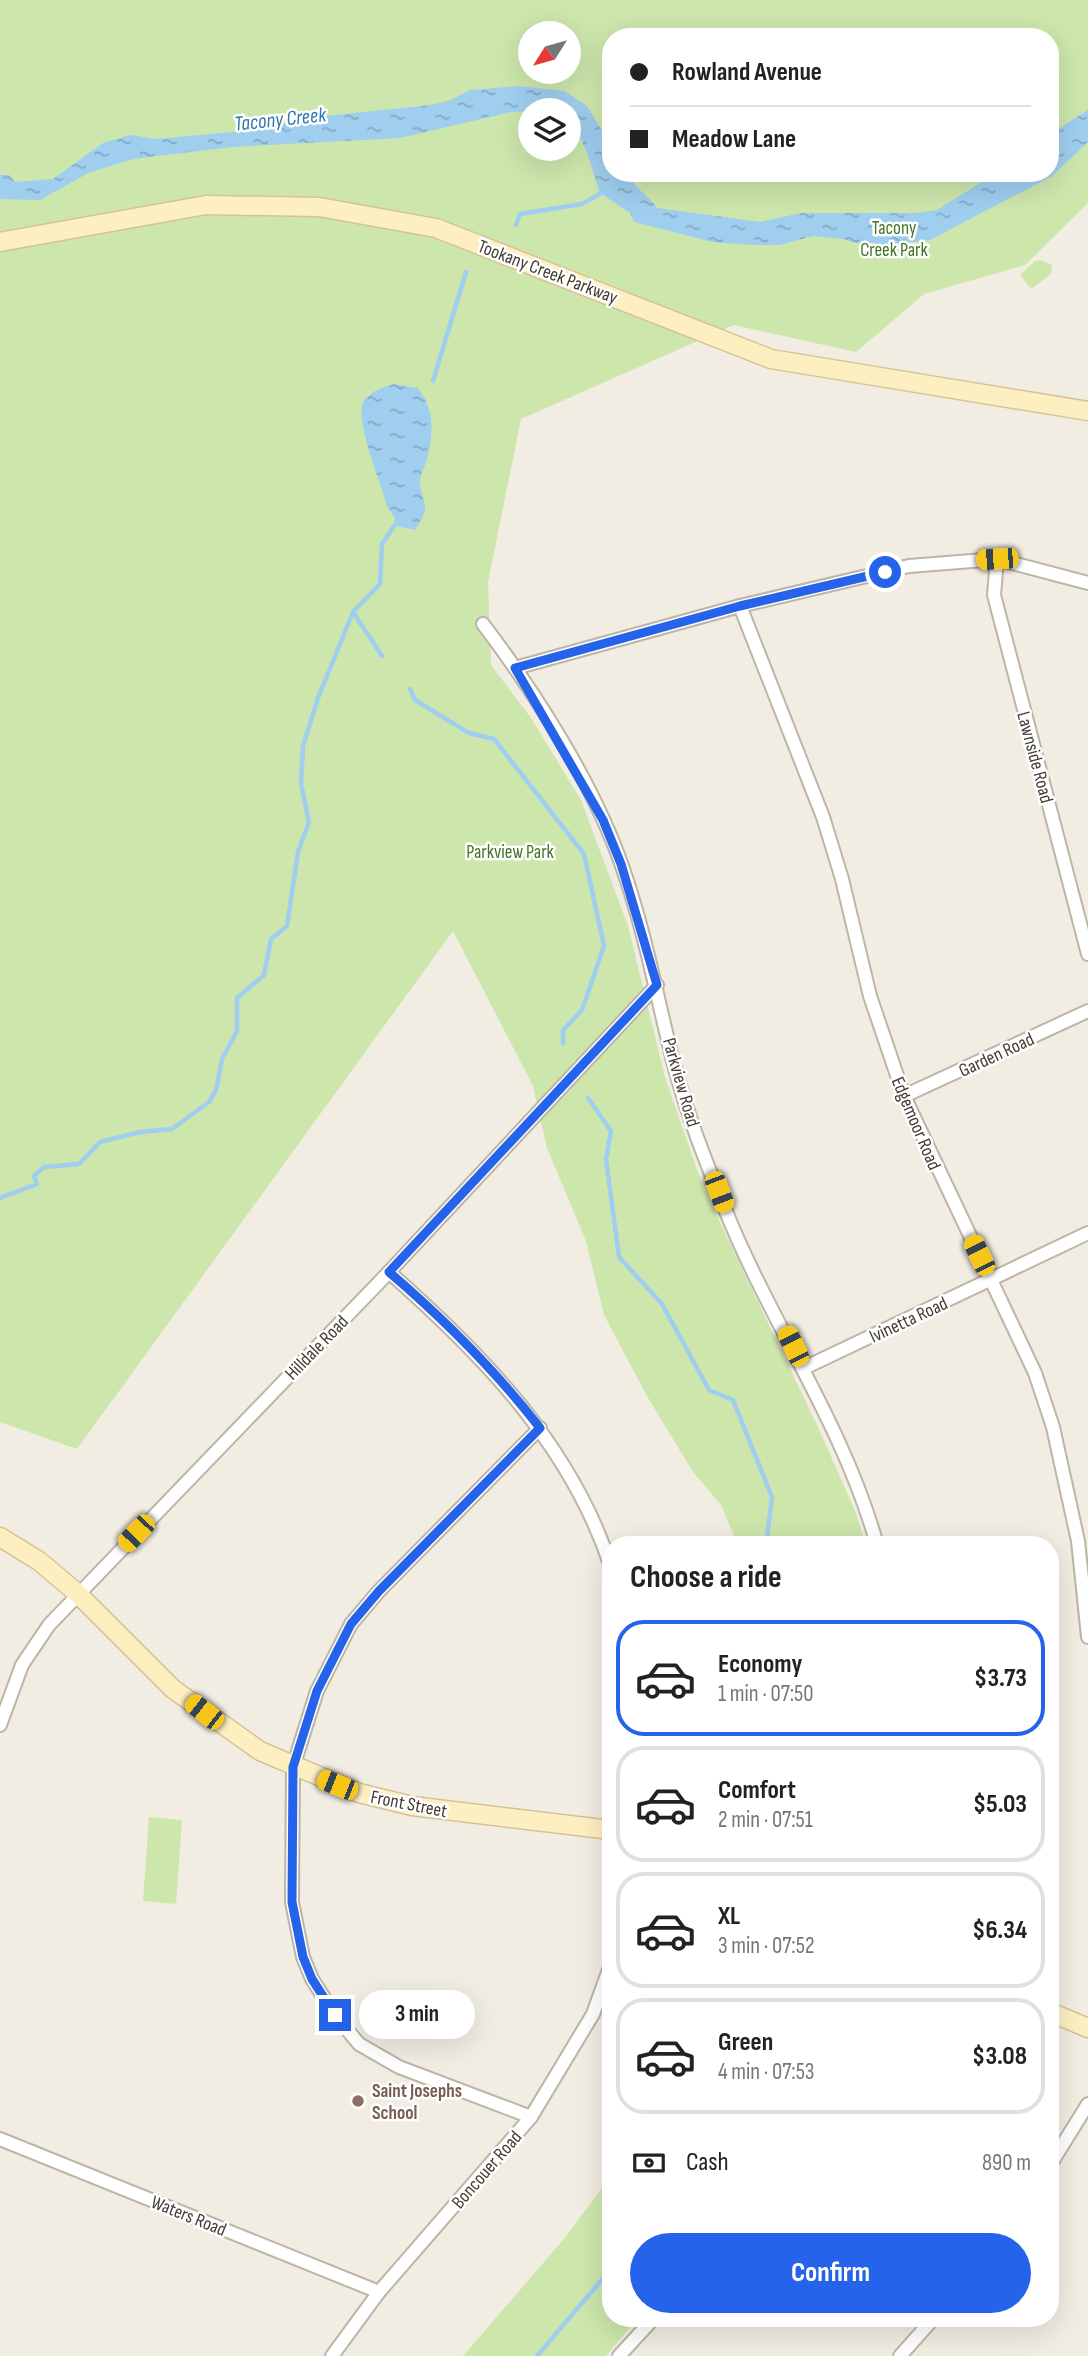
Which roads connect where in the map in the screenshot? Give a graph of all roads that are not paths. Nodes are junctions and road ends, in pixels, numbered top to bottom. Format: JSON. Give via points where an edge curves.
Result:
{"nodes":[{"id":1,"x":0,"y":242,"type":"edge"},
{"id":2,"x":1088,"y":411,"type":"edge"},
{"id":3,"x":997,"y":559,"type":"junction"},
{"id":4,"x":1088,"y":583,"type":"edge"},
{"id":5,"x":740,"y":606,"type":"junction"},
{"id":6,"x":483,"y":624,"type":"dead end"},
{"id":7,"x":515,"y":668,"type":"junction"},
{"id":8,"x":1088,"y":954,"type":"edge"},
{"id":9,"x":657,"y":985,"type":"junction"},
{"id":10,"x":1088,"y":1012,"type":"edge"},
{"id":11,"x":904,"y":1096,"type":"junction"},
{"id":12,"x":1088,"y":1233,"type":"edge"},
{"id":13,"x":389,"y":1272,"type":"junction"},
{"id":14,"x":991,"y":1280,"type":"junction"},
{"id":15,"x":804,"y":1368,"type":"junction"},
{"id":16,"x":540,"y":1428,"type":"junction"},
{"id":17,"x":874,"y":1536,"type":"edge"},
{"id":18,"x":0,"y":1537,"type":"edge"},
{"id":19,"x":602,"y":1544,"type":"edge"},
{"id":20,"x":77,"y":1593,"type":"junction"},
{"id":21,"x":1088,"y":1637,"type":"edge"},
{"id":22,"x":0,"y":1725,"type":"edge"},
{"id":23,"x":293,"y":1767,"type":"junction"},
{"id":24,"x":602,"y":1829,"type":"edge"},
{"id":25,"x":602,"y":1989,"type":"edge"},
{"id":26,"x":1059,"y":2016,"type":"edge"},
{"id":27,"x":1088,"y":2028,"type":"edge"},
{"id":28,"x":1088,"y":2104,"type":"edge"},
{"id":29,"x":531,"y":2117,"type":"junction"},
{"id":30,"x":0,"y":2139,"type":"edge"},
{"id":31,"x":1059,"y":2151,"type":"edge"},
{"id":32,"x":379,"y":2292,"type":"junction"},
{"id":33,"x":646,"y":2327,"type":"edge"},
{"id":34,"x":926,"y":2327,"type":"edge"},
{"id":35,"x":332,"y":2356,"type":"edge"},
{"id":36,"x":619,"y":2356,"type":"edge"},
{"id":37,"x":900,"y":2356,"type":"edge"}],
"edges":[{"from":1,"to":2,"type":"main road","name":"Tookany Creek Parkway","via":[[206,205],[319,206],[436,228],[771,359]]},
{"from":3,"to":4,"type":"street"},
{"from":3,"to":5,"type":"street","via":[[909,566]]},
{"from":3,"to":8,"type":"street","name":"Lawnside Road","via":[[994,595]]},
{"from":5,"to":7,"type":"street"},
{"from":5,"to":11,"type":"street","name":"Edgemoor Road","via":[[822,817],[870,996]]},
{"from":6,"to":7,"type":"street","name":"Parkview Road"},
{"from":7,"to":9,"type":"street","name":"Parkview Road","via":[[603,820]]},
{"from":9,"to":13,"type":"street","name":"Hilldale Road"},
{"from":9,"to":15,"type":"street","name":"Parkview Road","via":[[674,1065],[718,1189]]},
{"from":10,"to":11,"type":"street","name":"Garden Road"},
{"from":11,"to":14,"type":"street","name":"Edgemoor Road"},
{"from":12,"to":14,"type":"street","name":"Ivinetta Road"},
{"from":13,"to":16,"type":"street","via":[[489,1366]]},
{"from":13,"to":20,"type":"street","name":"Hilldale Road"},
{"from":14,"to":15,"type":"street","name":"Ivinetta Road"},
{"from":14,"to":21,"type":"street","name":"Edgemoor Road","via":[[1035,1373],[1053,1427],[1078,1541]]},
{"from":15,"to":17,"type":"street","name":"Parkview Road","via":[[841,1444]]},
{"from":16,"to":19,"type":"street","via":[[588,1509]]},
{"from":16,"to":23,"type":"street","via":[[351,1624],[317,1691]]},
{"from":18,"to":20,"type":"main road","name":"Front Street"},
{"from":20,"to":22,"type":"street","name":"Hilldale Road","via":[[22,1665]]},
{"from":20,"to":23,"type":"main road","name":"Front Street","via":[[173,1689],[260,1751]]},
{"from":23,"to":24,"type":"main road","name":"Front Street","via":[[359,1793],[412,1806]]},
{"from":23,"to":29,"type":"street","via":[[292,1902],[303,1957],[335,2015],[359,2044],[399,2067]]},
{"from":25,"to":29,"type":"street","name":"Boncouer Road","via":[[593,2014]]},
{"from":26,"to":27,"type":"main road"},
{"from":28,"to":31,"type":"street"},
{"from":29,"to":32,"type":"street","name":"Boncouer Road"},
{"from":30,"to":32,"type":"street","name":"Waters Road"},
{"from":32,"to":35,"type":"street","name":"Boncouer Road"},
{"from":33,"to":36,"type":"street"},
{"from":34,"to":37,"type":"street"}]}
